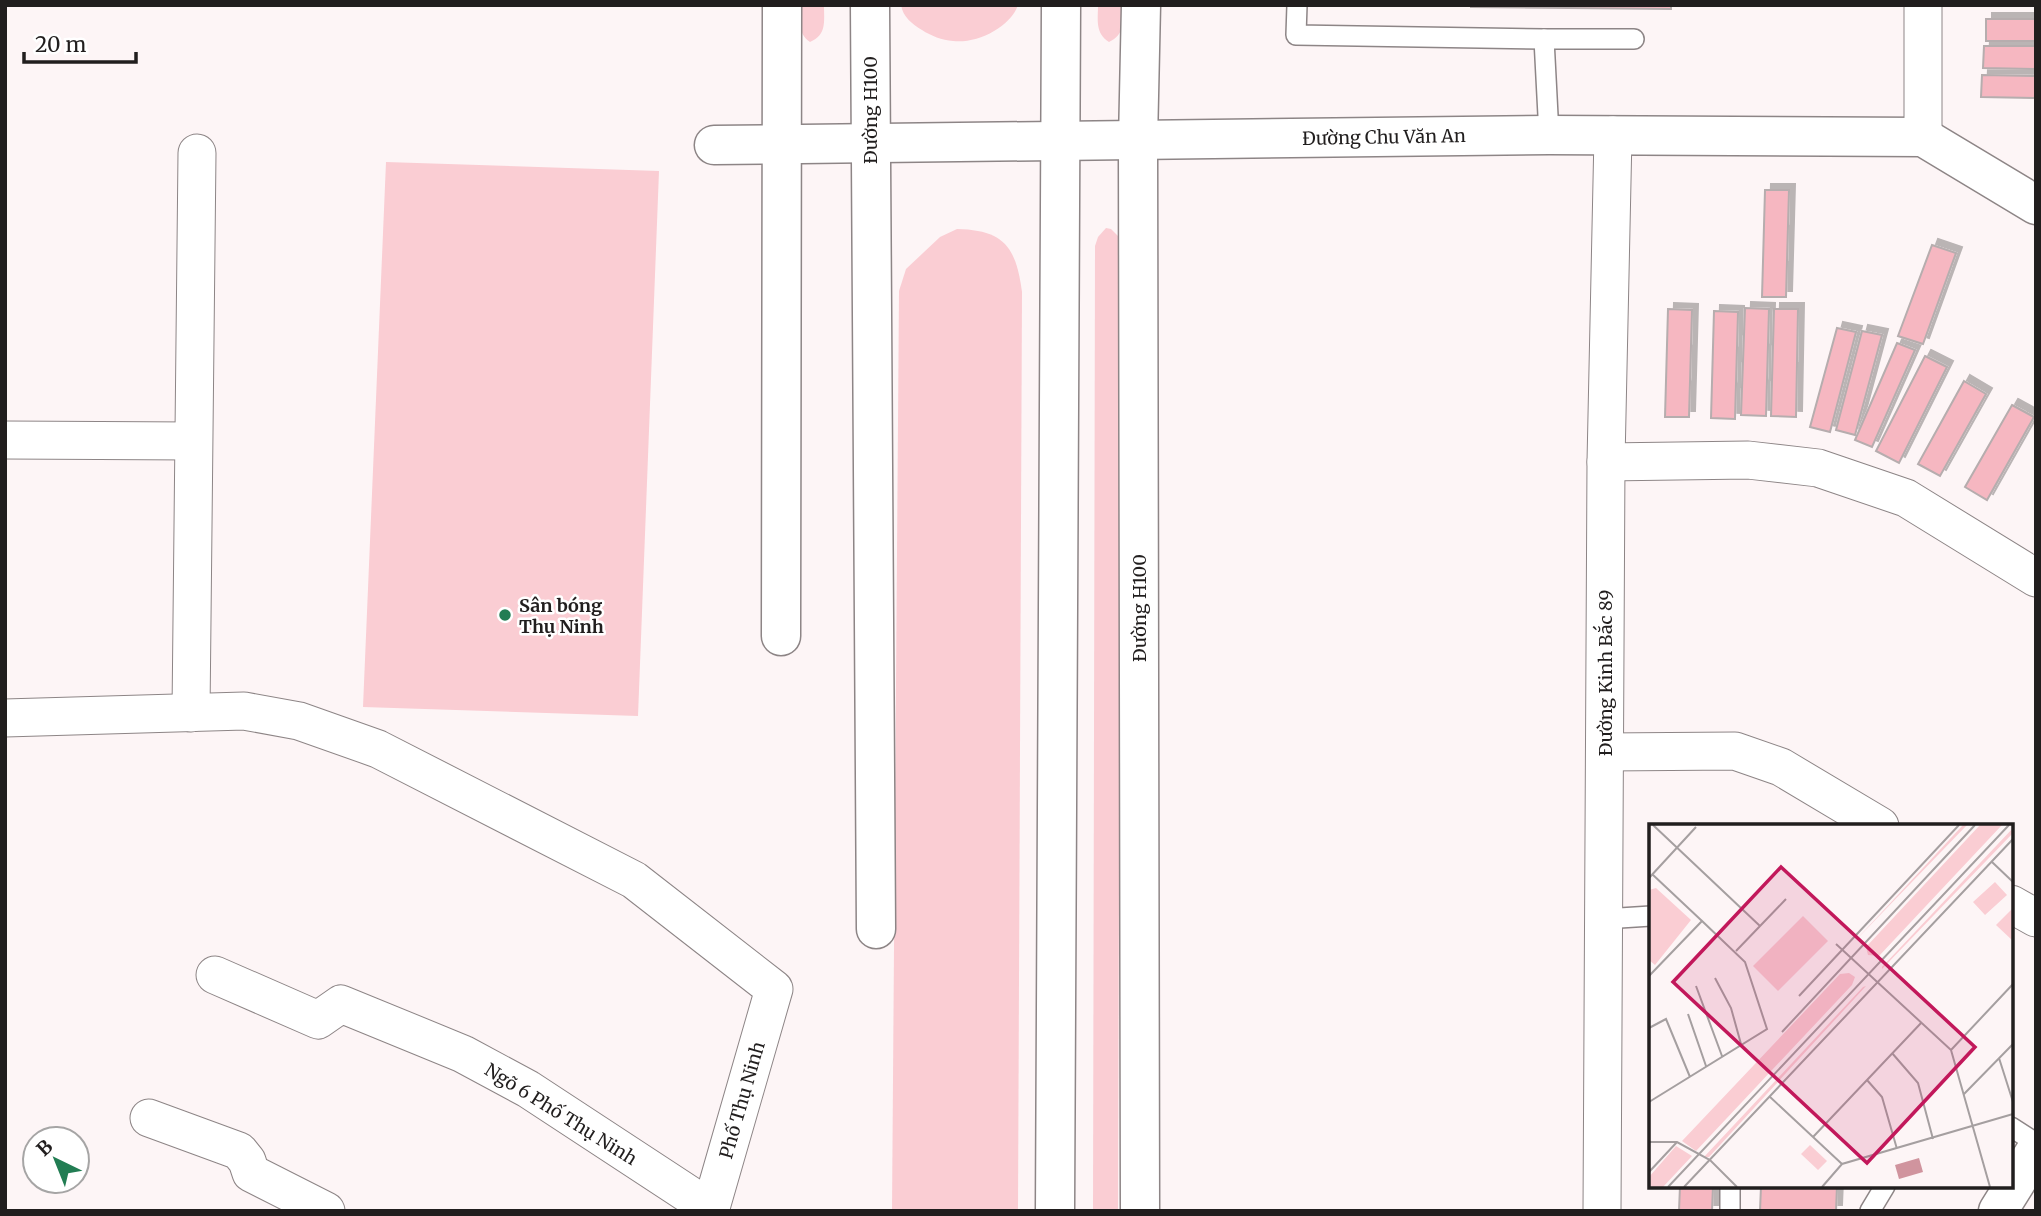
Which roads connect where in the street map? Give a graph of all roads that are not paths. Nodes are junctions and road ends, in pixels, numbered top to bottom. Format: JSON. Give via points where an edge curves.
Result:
{"nodes":[{"id":1,"x":782,"y":5,"type":"edge"},
{"id":2,"x":870,"y":5,"type":"edge"},
{"id":3,"x":1060,"y":5,"type":"edge"},
{"id":4,"x":1141,"y":5,"type":"edge"},
{"id":5,"x":1297,"y":5,"type":"edge"},
{"id":6,"x":1923,"y":5,"type":"edge"},
{"id":7,"x":1634,"y":39,"type":"dead end"},
{"id":8,"x":1544,"y":40,"type":"junction"},
{"id":9,"x":1549,"y":135,"type":"junction"},
{"id":10,"x":1614,"y":135,"type":"junction"},
{"id":11,"x":1923,"y":137,"type":"junction"},
{"id":12,"x":1060,"y":141,"type":"junction"},
{"id":13,"x":1139,"y":141,"type":"junction"},
{"id":14,"x":870,"y":144,"type":"junction"},
{"id":15,"x":714,"y":145,"type":"dead end"},
{"id":16,"x":782,"y":145,"type":"junction"},
{"id":17,"x":197,"y":153,"type":"dead end"},
{"id":18,"x":2036,"y":205,"type":"edge"},
{"id":19,"x":5,"y":440,"type":"edge"},
{"id":20,"x":193,"y":441,"type":"junction"},
{"id":21,"x":1606,"y":462,"type":"junction"},
{"id":22,"x":2036,"y":578,"type":"edge"},
{"id":23,"x":781,"y":636,"type":"dead end"},
{"id":24,"x":191,"y":713,"type":"junction"},
{"id":25,"x":5,"y":718,"type":"edge"},
{"id":26,"x":1605,"y":752,"type":"junction"},
{"id":27,"x":1877,"y":824,"type":"edge"},
{"id":28,"x":2013,"y":905,"type":"edge"},
{"id":29,"x":1649,"y":916,"type":"edge"},
{"id":30,"x":2036,"y":918,"type":"edge"},
{"id":31,"x":1604,"y":919,"type":"junction"},
{"id":32,"x":876,"y":929,"type":"dead end"},
{"id":33,"x":215,"y":975,"type":"dead end"},
{"id":34,"x":149,"y":1118,"type":"dead end"},
{"id":35,"x":2013,"y":1128,"type":"edge"},
{"id":36,"x":2036,"y":1143,"type":"edge"},
{"id":37,"x":2036,"y":1150,"type":"edge"},
{"id":38,"x":2013,"y":1187,"type":"edge"},
{"id":39,"x":1730,"y":1188,"type":"edge"},
{"id":40,"x":1884,"y":1188,"type":"edge"},
{"id":41,"x":2012,"y":1188,"type":"edge"},
{"id":42,"x":711,"y":1210,"type":"edge"},
{"id":43,"x":326,"y":1211,"type":"edge"},
{"id":44,"x":1055,"y":1211,"type":"edge"},
{"id":45,"x":1140,"y":1211,"type":"edge"},
{"id":46,"x":1602,"y":1211,"type":"edge"},
{"id":47,"x":1731,"y":1211,"type":"edge"},
{"id":48,"x":1870,"y":1211,"type":"edge"},
{"id":49,"x":1998,"y":1211,"type":"edge"}],
"edges":[{"from":1,"to":16,"type":"main road"},
{"from":2,"to":14,"type":"main road","name":"Đường H100"},
{"from":3,"to":12,"type":"main road"},
{"from":4,"to":13,"type":"main road","name":"Đường H100"},
{"from":5,"to":8,"type":"lane","via":[[1296,35]]},
{"from":6,"to":11,"type":"street"},
{"from":7,"to":8,"type":"lane"},
{"from":8,"to":9,"type":"lane"},
{"from":9,"to":10,"type":"main road","name":"Đường Chu Văn An"},
{"from":9,"to":13,"type":"main road","name":"Đường Chu Văn An"},
{"from":10,"to":11,"type":"main road","name":"Đường Chu Văn An"},
{"from":10,"to":21,"type":"street","name":"Đường Kinh Bắc 89"},
{"from":11,"to":18,"type":"main road"},
{"from":12,"to":13,"type":"main road","name":"Đường Chu Văn An"},
{"from":12,"to":14,"type":"main road","name":"Đường Chu Văn An"},
{"from":12,"to":44,"type":"main road"},
{"from":13,"to":45,"type":"main road","name":"Đường H100"},
{"from":14,"to":16,"type":"main road","name":"Đường Chu Văn An"},
{"from":14,"to":32,"type":"main road","name":"Đường H100"},
{"from":15,"to":16,"type":"main road","name":"Đường Chu Văn An"},
{"from":16,"to":23,"type":"main road"},
{"from":17,"to":20,"type":"street"},
{"from":19,"to":20,"type":"street"},
{"from":20,"to":24,"type":"street"},
{"from":21,"to":22,"type":"street","via":[[1748,460],[1818,468],[1906,498]]},
{"from":21,"to":26,"type":"street","name":"Đường Kinh Bắc 89"},
{"from":24,"to":25,"type":"street"},
{"from":24,"to":42,"type":"street","name":"Phố Thụ Ninh","via":[[244,711],[299,720],[378,749],[634,880],[774,989]]},
{"from":26,"to":27,"type":"street","via":[[1735,751],[1782,767]]},
{"from":26,"to":31,"type":"street","name":"Đường Kinh Bắc 89"},
{"from":28,"to":30,"type":"street"},
{"from":29,"to":31,"type":"lane"},
{"from":31,"to":46,"type":"street","name":"Đường Kinh Bắc 89"},
{"from":33,"to":42,"type":"street","name":"Ngõ 6 Phố Thụ Ninh","via":[[318,1020],[341,1004],[463,1054],[528,1089]]},
{"from":34,"to":43,"type":"street","via":[[239,1151],[251,1173]]},
{"from":35,"to":36,"type":"lane"},
{"from":37,"to":38,"type":"main road"},
{"from":39,"to":47,"type":"lane"},
{"from":40,"to":48,"type":"lane"},
{"from":41,"to":49,"type":"main road"}]}
